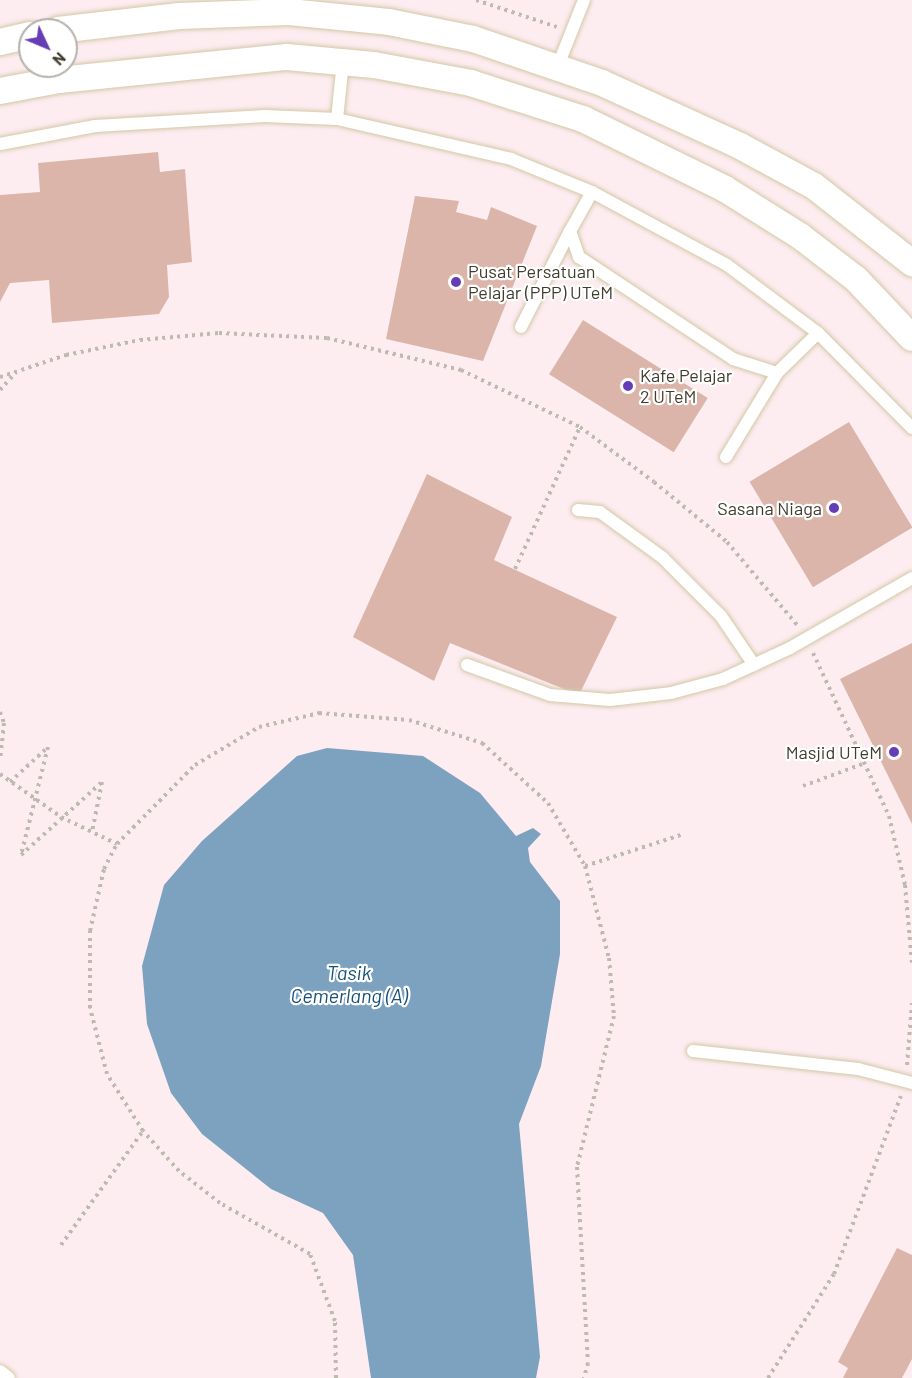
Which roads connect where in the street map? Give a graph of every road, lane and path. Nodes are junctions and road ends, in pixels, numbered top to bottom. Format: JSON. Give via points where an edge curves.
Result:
{"nodes":[{"id":1,"x":476,"y":0,"type":"edge"},
{"id":2,"x":584,"y":0,"type":"edge"},
{"id":3,"x":287,"y":6,"type":"edge"},
{"id":4,"x":78,"y":27,"type":"edge"},
{"id":5,"x":559,"y":27,"type":"dead end"},
{"id":6,"x":18,"y":38,"type":"edge"},
{"id":7,"x":0,"y":42,"type":"edge"},
{"id":8,"x":343,"y":62,"type":"junction"},
{"id":9,"x":557,"y":68,"type":"junction"},
{"id":10,"x":0,"y":91,"type":"edge"},
{"id":11,"x":337,"y":119,"type":"junction"},
{"id":12,"x":0,"y":144,"type":"edge"},
{"id":13,"x":592,"y":192,"type":"junction"},
{"id":14,"x":570,"y":231,"type":"junction"},
{"id":15,"x":912,"y":263,"type":"edge"},
{"id":16,"x":521,"y":327,"type":"dead end"},
{"id":17,"x":818,"y":333,"type":"junction"},
{"id":18,"x":912,"y":338,"type":"edge"},
{"id":19,"x":18,"y":370,"type":"junction"},
{"id":20,"x":777,"y":373,"type":"junction"},
{"id":21,"x":0,"y":377,"type":"edge"},
{"id":22,"x":0,"y":390,"type":"edge"},
{"id":23,"x":580,"y":427,"type":"junction"},
{"id":24,"x":912,"y":428,"type":"edge"},
{"id":25,"x":726,"y":457,"type":"dead end"},
{"id":26,"x":578,"y":510,"type":"dead end"},
{"id":27,"x":515,"y":569,"type":"dead end"},
{"id":28,"x":912,"y":578,"type":"edge"},
{"id":29,"x":806,"y":640,"type":"junction"},
{"id":30,"x":467,"y":665,"type":"dead end"},
{"id":31,"x":754,"y":665,"type":"junction"},
{"id":32,"x":0,"y":712,"type":"edge"},
{"id":33,"x":0,"y":759,"type":"edge"},
{"id":34,"x":862,"y":764,"type":"junction"},
{"id":35,"x":0,"y":774,"type":"edge"},
{"id":36,"x":10,"y":782,"type":"junction"},
{"id":37,"x":803,"y":786,"type":"dead end"},
{"id":38,"x":33,"y":798,"type":"junction"},
{"id":39,"x":61,"y":817,"type":"junction"},
{"id":40,"x":92,"y":832,"type":"junction"},
{"id":41,"x":681,"y":835,"type":"dead end"},
{"id":42,"x":117,"y":844,"type":"junction"},
{"id":43,"x":585,"y":866,"type":"junction"},
{"id":44,"x":912,"y":963,"type":"edge"},
{"id":45,"x":912,"y":1003,"type":"edge"},
{"id":46,"x":693,"y":1051,"type":"dead end"},
{"id":47,"x":909,"y":1083,"type":"edge"},
{"id":48,"x":143,"y":1131,"type":"junction"},
{"id":49,"x":61,"y":1245,"type":"dead end"},
{"id":50,"x":0,"y":1371,"type":"edge"},
{"id":51,"x":9,"y":1378,"type":"edge"},
{"id":52,"x":336,"y":1378,"type":"edge"},
{"id":53,"x":584,"y":1378,"type":"edge"},
{"id":54,"x":768,"y":1378,"type":"edge"}],
"edges":[{"from":1,"to":5,"type":"path"},
{"from":2,"to":9,"type":"lane"},
{"from":3,"to":4,"type":"street"},
{"from":3,"to":9,"type":"street","via":[[473,39]]},
{"from":6,"to":7,"type":"street"},
{"from":8,"to":10,"type":"street","via":[[287,57],[59,80]]},
{"from":8,"to":11,"type":"lane"},
{"from":8,"to":18,"type":"street","via":[[471,83],[583,119],[654,153],[725,189],[800,236],[856,279]]},
{"from":9,"to":15,"type":"street","via":[[740,146],[814,186]]},
{"from":11,"to":12,"type":"lane","via":[[265,116],[95,126]]},
{"from":11,"to":13,"type":"lane","via":[[511,159]]},
{"from":13,"to":14,"type":"lane"},
{"from":13,"to":17,"type":"lane","via":[[727,265]]},
{"from":14,"to":16,"type":"lane"},
{"from":14,"to":20,"type":"lane","via":[[579,256],[733,359]]},
{"from":17,"to":20,"type":"lane"},
{"from":17,"to":24,"type":"lane"},
{"from":19,"to":21,"type":"path"},
{"from":19,"to":22,"type":"path"},
{"from":19,"to":23,"type":"path","via":[[140,340],[219,333],[327,338],[461,370]]},
{"from":20,"to":25,"type":"lane"},
{"from":23,"to":27,"type":"path"},
{"from":23,"to":29,"type":"path","via":[[727,542]]},
{"from":26,"to":31,"type":"lane","via":[[600,512],[663,558],[721,616]]},
{"from":28,"to":29,"type":"lane"},
{"from":29,"to":31,"type":"lane"},
{"from":29,"to":34,"type":"path"},
{"from":30,"to":31,"type":"lane","via":[[550,695],[610,700],[671,693]]},
{"from":32,"to":33,"type":"path","via":[[4,723]]},
{"from":34,"to":37,"type":"path"},
{"from":34,"to":44,"type":"path","via":[[889,816]]},
{"from":35,"to":36,"type":"path"},
{"from":36,"to":38,"type":"path"},
{"from":36,"to":38,"type":"path","via":[[48,747]]},
{"from":38,"to":39,"type":"path"},
{"from":38,"to":39,"type":"path","via":[[21,855]]},
{"from":39,"to":40,"type":"path"},
{"from":39,"to":40,"type":"path","via":[[102,782]]},
{"from":40,"to":42,"type":"path"},
{"from":41,"to":43,"type":"path"},
{"from":42,"to":43,"type":"path","via":[[195,765],[259,727],[319,713],[409,720],[482,743],[548,803]]},
{"from":42,"to":48,"type":"path","via":[[104,869],[90,931],[90,1008],[107,1074]]},
{"from":43,"to":53,"type":"path","via":[[609,958],[614,1016],[577,1167],[588,1363]]},
{"from":45,"to":47,"type":"path"},
{"from":46,"to":47,"type":"lane","via":[[858,1069]]},
{"from":47,"to":54,"type":"path","via":[[834,1274]]},
{"from":48,"to":49,"type":"path"},
{"from":48,"to":52,"type":"path","via":[[179,1171],[220,1203],[310,1254],[335,1321]]},
{"from":50,"to":51,"type":"lane"}]}
